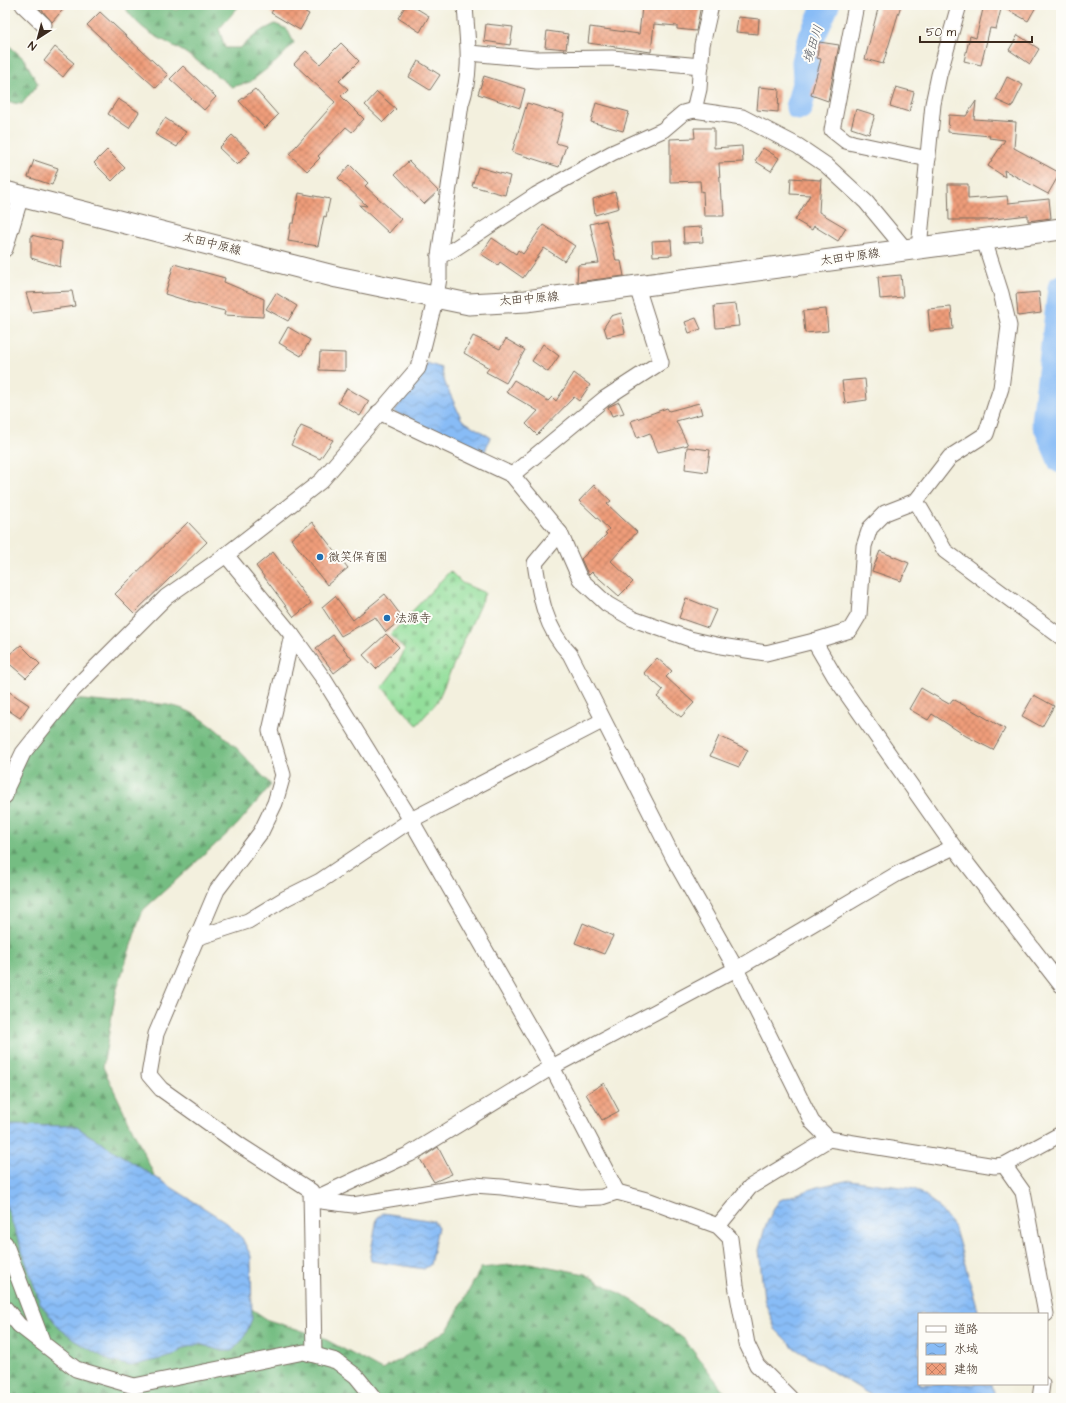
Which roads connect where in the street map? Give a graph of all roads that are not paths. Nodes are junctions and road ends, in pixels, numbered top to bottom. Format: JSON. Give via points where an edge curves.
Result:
{"nodes":[{"id":1,"x":23,"y":5,"type":"edge"},
{"id":2,"x":465,"y":5,"type":"edge"},
{"id":3,"x":711,"y":5,"type":"edge"},
{"id":4,"x":856,"y":5,"type":"edge"},
{"id":5,"x":959,"y":5,"type":"edge"},
{"id":6,"x":44,"y":25,"type":"dead end"},
{"id":7,"x":469,"y":53,"type":"junction"},
{"id":8,"x":701,"y":66,"type":"junction"},
{"id":9,"x":694,"y":110,"type":"junction"},
{"id":10,"x":928,"y":159,"type":"junction"},
{"id":11,"x":13,"y":194,"type":"edge"},
{"id":12,"x":1061,"y":229,"type":"edge"},
{"id":13,"x":984,"y":240,"type":"junction"},
{"id":14,"x":912,"y":248,"type":"junction"},
{"id":15,"x":5,"y":249,"type":"edge"},
{"id":16,"x":439,"y":256,"type":"junction"},
{"id":17,"x":636,"y":287,"type":"junction"},
{"id":18,"x":436,"y":296,"type":"junction"},
{"id":19,"x":379,"y":412,"type":"junction"},
{"id":20,"x":512,"y":474,"type":"junction"},
{"id":21,"x":916,"y":501,"type":"junction"},
{"id":22,"x":560,"y":533,"type":"junction"},
{"id":23,"x":226,"y":555,"type":"junction"},
{"id":24,"x":292,"y":635,"type":"junction"},
{"id":25,"x":1061,"y":637,"type":"edge"},
{"id":26,"x":814,"y":641,"type":"junction"},
{"id":27,"x":602,"y":721,"type":"junction"},
{"id":28,"x":5,"y":796,"type":"edge"},
{"id":29,"x":411,"y":820,"type":"junction"},
{"id":30,"x":954,"y":848,"type":"junction"},
{"id":31,"x":196,"y":938,"type":"junction"},
{"id":32,"x":736,"y":969,"type":"junction"},
{"id":33,"x":1061,"y":986,"type":"edge"},
{"id":34,"x":552,"y":1067,"type":"junction"},
{"id":35,"x":1061,"y":1134,"type":"edge"},
{"id":36,"x":829,"y":1139,"type":"junction"},
{"id":37,"x":1004,"y":1165,"type":"junction"},
{"id":38,"x":617,"y":1192,"type":"junction"},
{"id":39,"x":312,"y":1200,"type":"junction"},
{"id":40,"x":718,"y":1226,"type":"junction"},
{"id":41,"x":5,"y":1243,"type":"edge"},
{"id":42,"x":5,"y":1308,"type":"edge"},
{"id":43,"x":1046,"y":1313,"type":"edge"},
{"id":44,"x":43,"y":1343,"type":"junction"},
{"id":45,"x":314,"y":1354,"type":"junction"},
{"id":46,"x":1042,"y":1385,"type":"edge"},
{"id":47,"x":374,"y":1398,"type":"edge"},
{"id":48,"x":790,"y":1398,"type":"edge"},
{"id":49,"x":1040,"y":1398,"type":"edge"}],
"edges":[{"from":1,"to":6,"type":"street"},
{"from":2,"to":7,"type":"street"},
{"from":3,"to":8,"type":"street","via":[[702,45]]},
{"from":4,"to":10,"type":"street","via":[[832,130],[846,141]]},
{"from":5,"to":10,"type":"street","via":[[933,104]]},
{"from":7,"to":8,"type":"street","via":[[536,59],[625,58]]},
{"from":7,"to":16,"type":"street","via":[[469,70],[461,104]]},
{"from":8,"to":9,"type":"street"},
{"from":9,"to":14,"type":"street","via":[[742,117],[798,146],[826,165]]},
{"from":9,"to":16,"type":"street","via":[[683,113],[663,130],[612,153],[536,194],[451,251]]},
{"from":10,"to":14,"type":"street"},
{"from":11,"to":15,"type":"street"},
{"from":11,"to":18,"type":"main road","name":"太田中原線","via":[[337,277]]},
{"from":12,"to":13,"type":"main road","name":"太田中原線"},
{"from":13,"to":14,"type":"main road","name":"太田中原線"},
{"from":13,"to":21,"type":"street","via":[[1002,292],[1009,326],[1001,388],[986,434],[950,457]]},
{"from":14,"to":17,"type":"main road","name":"太田中原線"},
{"from":16,"to":18,"type":"street"},
{"from":17,"to":18,"type":"main road","name":"太田中原線","via":[[526,301],[469,304]]},
{"from":17,"to":20,"type":"street","via":[[661,362],[604,399]]},
{"from":18,"to":19,"type":"street","via":[[418,368]]},
{"from":19,"to":20,"type":"street"},
{"from":19,"to":23,"type":"street","via":[[321,481]]},
{"from":20,"to":22,"type":"street"},
{"from":21,"to":25,"type":"street","via":[[945,551]]},
{"from":21,"to":26,"type":"street","via":[[885,513],[870,528],[864,546],[859,615],[850,630]]},
{"from":22,"to":26,"type":"street","via":[[580,579],[607,604],[634,619],[698,641],[766,653]]},
{"from":22,"to":27,"type":"street","via":[[535,563],[542,603],[557,642],[570,654]]},
{"from":23,"to":24,"type":"street"},
{"from":23,"to":28,"type":"street","via":[[166,597],[73,690],[23,752]]},
{"from":24,"to":29,"type":"street","via":[[323,678]]},
{"from":24,"to":31,"type":"street","via":[[270,730],[283,775],[276,803],[261,832],[217,890],[204,925]]},
{"from":26,"to":30,"type":"street","via":[[835,677]]},
{"from":27,"to":29,"type":"street"},
{"from":27,"to":32,"type":"street","via":[[674,859]]},
{"from":29,"to":31,"type":"street","via":[[320,881],[248,921]]},
{"from":29,"to":34,"type":"street"},
{"from":30,"to":32,"type":"street","via":[[897,874]]},
{"from":30,"to":33,"type":"street"},
{"from":31,"to":39,"type":"street","via":[[172,1002],[156,1034],[149,1074],[161,1089],[241,1146],[311,1191]]},
{"from":32,"to":34,"type":"street"},
{"from":32,"to":36,"type":"street","via":[[812,1122]]},
{"from":34,"to":38,"type":"street"},
{"from":34,"to":39,"type":"street","via":[[410,1154]]},
{"from":35,"to":37,"type":"street"},
{"from":36,"to":37,"type":"street","via":[[995,1166]]},
{"from":36,"to":40,"type":"street","via":[[750,1188]]},
{"from":37,"to":43,"type":"street","via":[[1023,1192]]},
{"from":38,"to":39,"type":"street","via":[[602,1197],[580,1198],[474,1185],[353,1204]]},
{"from":38,"to":40,"type":"street"},
{"from":39,"to":45,"type":"street"},
{"from":40,"to":48,"type":"street","via":[[730,1238],[747,1344],[757,1365]]},
{"from":41,"to":44,"type":"street"},
{"from":42,"to":44,"type":"street","via":[[19,1325]]},
{"from":44,"to":45,"type":"street","via":[[76,1369],[134,1386],[304,1352]]},
{"from":45,"to":47,"type":"street","via":[[336,1361],[356,1376]]},
{"from":46,"to":49,"type":"street"}]}
